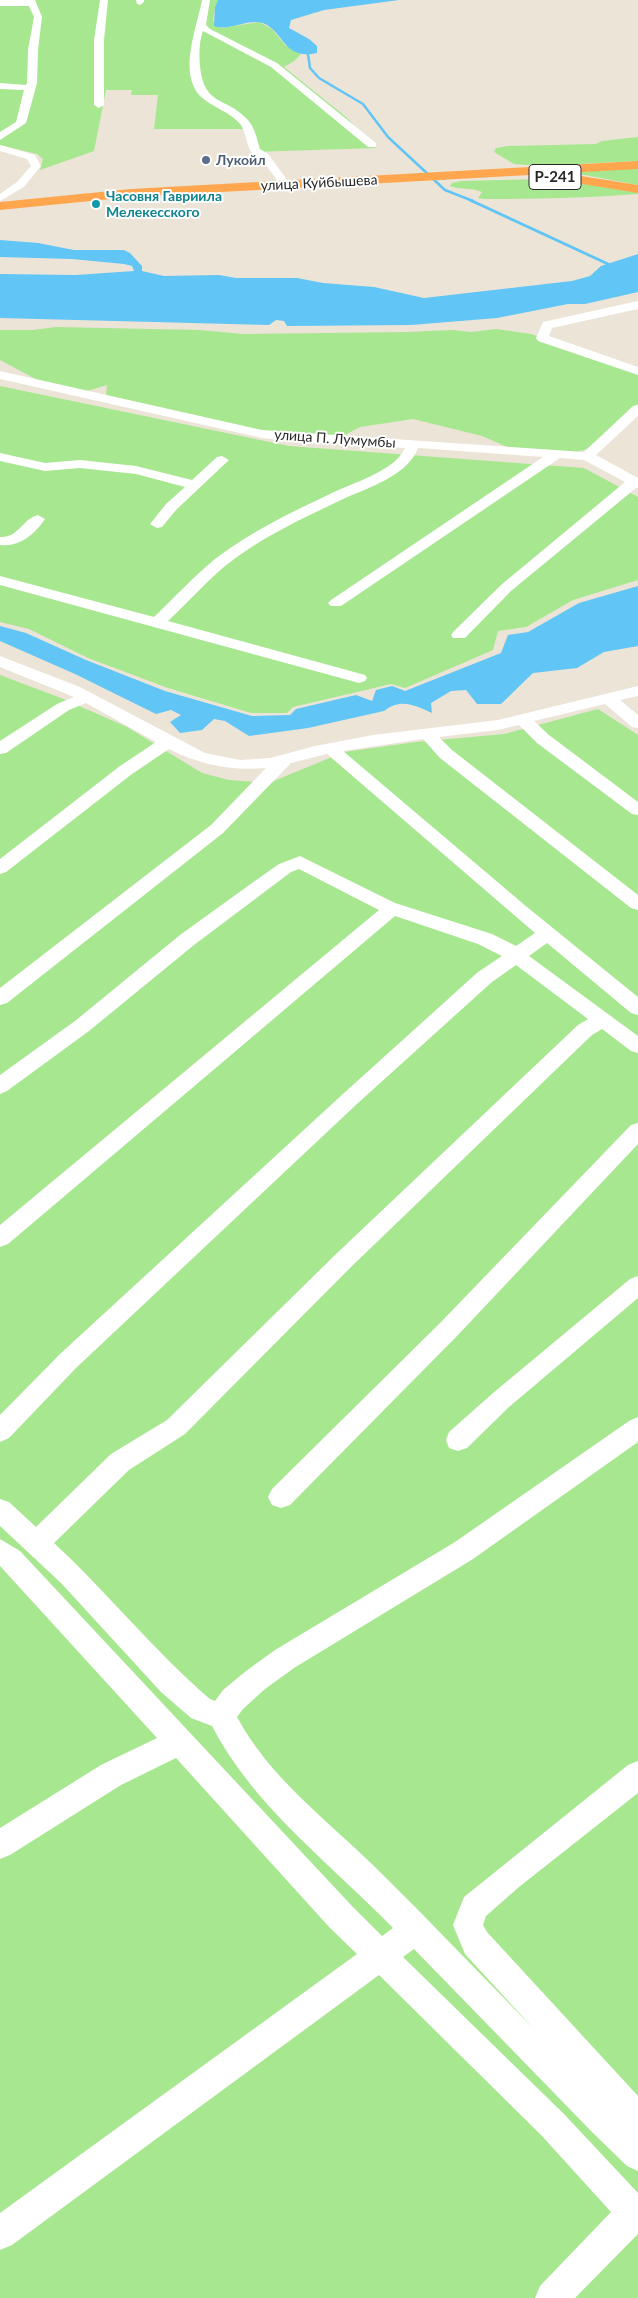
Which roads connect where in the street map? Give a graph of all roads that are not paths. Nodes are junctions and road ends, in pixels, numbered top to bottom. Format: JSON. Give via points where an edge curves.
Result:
{"nodes":[{"id":1,"x":104,"y":0,"type":"edge"},
{"id":2,"x":206,"y":0,"type":"edge"},
{"id":3,"x":32,"y":1,"type":"edge"},
{"id":4,"x":0,"y":2,"type":"edge"},
{"id":5,"x":202,"y":24,"type":"junction"},
{"id":6,"x":0,"y":86,"type":"edge"},
{"id":7,"x":29,"y":88,"type":"junction"},
{"id":8,"x":98,"y":105,"type":"dead end"},
{"id":9,"x":0,"y":137,"type":"edge"},
{"id":10,"x":372,"y":145,"type":"dead end"},
{"id":11,"x":0,"y":148,"type":"edge"},
{"id":12,"x":638,"y":165,"type":"edge"},
{"id":13,"x":466,"y":176,"type":"junction"},
{"id":14,"x":286,"y":185,"type":"junction"},
{"id":15,"x":638,"y":189,"type":"edge"},
{"id":16,"x":1,"y":202,"type":"edge"},
{"id":17,"x":638,"y":305,"type":"edge"},
{"id":18,"x":638,"y":371,"type":"edge"},
{"id":19,"x":0,"y":375,"type":"edge"},
{"id":20,"x":638,"y":409,"type":"edge"},
{"id":21,"x":413,"y":444,"type":"junction"},
{"id":22,"x":557,"y":454,"type":"junction"},
{"id":23,"x":587,"y":456,"type":"junction"},
{"id":24,"x":0,"y":457,"type":"edge"},
{"id":25,"x":222,"y":460,"type":"dead end"},
{"id":26,"x":636,"y":483,"type":"edge"},
{"id":27,"x":195,"y":484,"type":"junction"},
{"id":28,"x":38,"y":520,"type":"dead end"},
{"id":29,"x":157,"y":524,"type":"dead end"},
{"id":30,"x":0,"y":541,"type":"edge"},
{"id":31,"x":0,"y":580,"type":"edge"},
{"id":32,"x":336,"y":603,"type":"dead end"},
{"id":33,"x":158,"y":622,"type":"junction"},
{"id":34,"x":459,"y":635,"type":"dead end"},
{"id":35,"x":0,"y":661,"type":"edge"},
{"id":36,"x":359,"y":678,"type":"dead end"},
{"id":37,"x":638,"y":690,"type":"edge"},
{"id":38,"x":88,"y":698,"type":"junction"},
{"id":39,"x":608,"y":698,"type":"junction"},
{"id":40,"x":522,"y":719,"type":"junction"},
{"id":41,"x":638,"y":722,"type":"edge"},
{"id":42,"x":427,"y":734,"type":"junction"},
{"id":43,"x":168,"y":742,"type":"junction"},
{"id":44,"x":330,"y":748,"type":"junction"},
{"id":45,"x":0,"y":749,"type":"edge"},
{"id":46,"x":285,"y":759,"type":"junction"},
{"id":47,"x":638,"y":810,"type":"edge"},
{"id":48,"x":0,"y":868,"type":"edge"},
{"id":49,"x":638,"y":904,"type":"edge"},
{"id":50,"x":392,"y":909,"type":"junction"},
{"id":51,"x":547,"y":934,"type":"junction"},
{"id":52,"x":517,"y":956,"type":"junction"},
{"id":53,"x":0,"y":998,"type":"edge"},
{"id":54,"x":638,"y":1008,"type":"edge"},
{"id":55,"x":602,"y":1020,"type":"junction"},
{"id":56,"x":638,"y":1046,"type":"edge"},
{"id":57,"x":0,"y":1086,"type":"edge"},
{"id":58,"x":638,"y":1131,"type":"edge"},
{"id":59,"x":0,"y":1238,"type":"edge"},
{"id":60,"x":638,"y":1285,"type":"edge"},
{"id":61,"x":638,"y":1428,"type":"edge"},
{"id":62,"x":0,"y":1431,"type":"edge"},
{"id":63,"x":458,"y":1440,"type":"dead end"},
{"id":64,"x":281,"y":1496,"type":"dead end"},
{"id":65,"x":0,"y":1510,"type":"edge"},
{"id":66,"x":36,"y":1544,"type":"junction"},
{"id":67,"x":0,"y":1551,"type":"edge"},
{"id":68,"x":221,"y":1716,"type":"junction"},
{"id":69,"x":181,"y":1743,"type":"junction"},
{"id":70,"x":638,"y":1776,"type":"edge"},
{"id":71,"x":0,"y":1845,"type":"edge"},
{"id":72,"x":415,"y":1930,"type":"junction"},
{"id":73,"x":381,"y":1955,"type":"junction"},
{"id":74,"x":638,"y":2120,"type":"edge"},
{"id":75,"x":638,"y":2155,"type":"edge"},
{"id":76,"x":637,"y":2214,"type":"edge"},
{"id":77,"x":0,"y":2233,"type":"edge"},
{"id":78,"x":552,"y":2298,"type":"edge"}],
"edges":[{"from":1,"to":8,"type":"street"},
{"from":2,"to":5,"type":"street"},
{"from":3,"to":4,"type":"street"},
{"from":3,"to":7,"type":"street","via":[[38,17]]},
{"from":5,"to":10,"type":"street","via":[[207,31],[274,65]]},
{"from":5,"to":14,"type":"street","via":[[197,33],[197,83],[204,94],[244,122],[255,150],[268,160]]},
{"from":6,"to":7,"type":"street"},
{"from":7,"to":9,"type":"street","via":[[21,123]]},
{"from":11,"to":16,"type":"street","via":[[31,157],[36,166]]},
{"from":12,"to":13,"type":"highway","name":"улица Куйбышева","number":"Р-241"},
{"from":13,"to":14,"type":"highway","name":"улица Куйбышева","number":"Р-241"},
{"from":13,"to":15,"type":"highway","number":"Р-241","via":[[536,175]]},
{"from":14,"to":16,"type":"highway","name":"улица Куйбышева","number":"Р-241"},
{"from":17,"to":18,"type":"street","via":[[547,325],[542,338]]},
{"from":19,"to":21,"type":"street","name":"улица П. Лумумбы","via":[[262,434]]},
{"from":20,"to":23,"type":"street"},
{"from":21,"to":22,"type":"street","name":"улица П. Лумумбы"},
{"from":21,"to":33,"type":"street","via":[[407,457],[385,473],[236,551]]},
{"from":22,"to":23,"type":"street","name":"улица П. Лумумбы"},
{"from":22,"to":32,"type":"street"},
{"from":23,"to":26,"type":"street","name":"улица П. Лумумбы"},
{"from":24,"to":27,"type":"street","via":[[45,467],[80,464],[136,470]]},
{"from":25,"to":27,"type":"street"},
{"from":26,"to":34,"type":"street","via":[[506,588]]},
{"from":27,"to":29,"type":"street"},
{"from":28,"to":30,"type":"street","via":[[20,538]]},
{"from":31,"to":33,"type":"street"},
{"from":33,"to":36,"type":"street"},
{"from":35,"to":38,"type":"street"},
{"from":37,"to":39,"type":"street"},
{"from":38,"to":43,"type":"street"},
{"from":38,"to":45,"type":"street","via":[[63,707]]},
{"from":39,"to":40,"type":"street"},
{"from":39,"to":41,"type":"street"},
{"from":40,"to":42,"type":"street"},
{"from":40,"to":47,"type":"street","via":[[543,739]]},
{"from":42,"to":44,"type":"street"},
{"from":42,"to":49,"type":"street","via":[[453,760]]},
{"from":43,"to":46,"type":"street","via":[[199,757],[224,763],[258,765]]},
{"from":43,"to":48,"type":"street","via":[[126,770]]},
{"from":44,"to":46,"type":"street"},
{"from":44,"to":51,"type":"street"},
{"from":46,"to":53,"type":"street","via":[[217,829]]},
{"from":50,"to":52,"type":"street","via":[[485,939]]},
{"from":50,"to":57,"type":"street","via":[[300,862],[285,868]]},
{"from":50,"to":59,"type":"street"},
{"from":51,"to":52,"type":"street"},
{"from":51,"to":54,"type":"street"},
{"from":52,"to":55,"type":"street"},
{"from":52,"to":62,"type":"street","via":[[486,976],[351,1098],[68,1362]]},
{"from":55,"to":56,"type":"street"},
{"from":55,"to":66,"type":"street","via":[[585,1030],[343,1261],[176,1427],[120,1462]]},
{"from":58,"to":64,"type":"street","via":[[449,1329]]},
{"from":60,"to":63,"type":"street"},
{"from":61,"to":68,"type":"street","via":[[439,1567],[245,1687],[224,1706]]},
{"from":65,"to":66,"type":"street"},
{"from":66,"to":68,"type":"street","via":[[70,1575],[171,1683],[201,1709]]},
{"from":67,"to":69,"type":"street","via":[[72,1623]]},
{"from":68,"to":72,"type":"street","via":[[228,1732],[273,1789]]},
{"from":69,"to":71,"type":"street","via":[[156,1751],[120,1770]]},
{"from":69,"to":73,"type":"street","via":[[341,1918]]},
{"from":70,"to":74,"type":"street","via":[[509,1877],[474,1908],[468,1924],[476,1943]]},
{"from":72,"to":73,"type":"street"},
{"from":72,"to":75,"type":"street"},
{"from":73,"to":76,"type":"street","via":[[553,2125]]},
{"from":73,"to":77,"type":"street"},
{"from":76,"to":78,"type":"street","via":[[618,2228]]}]}
